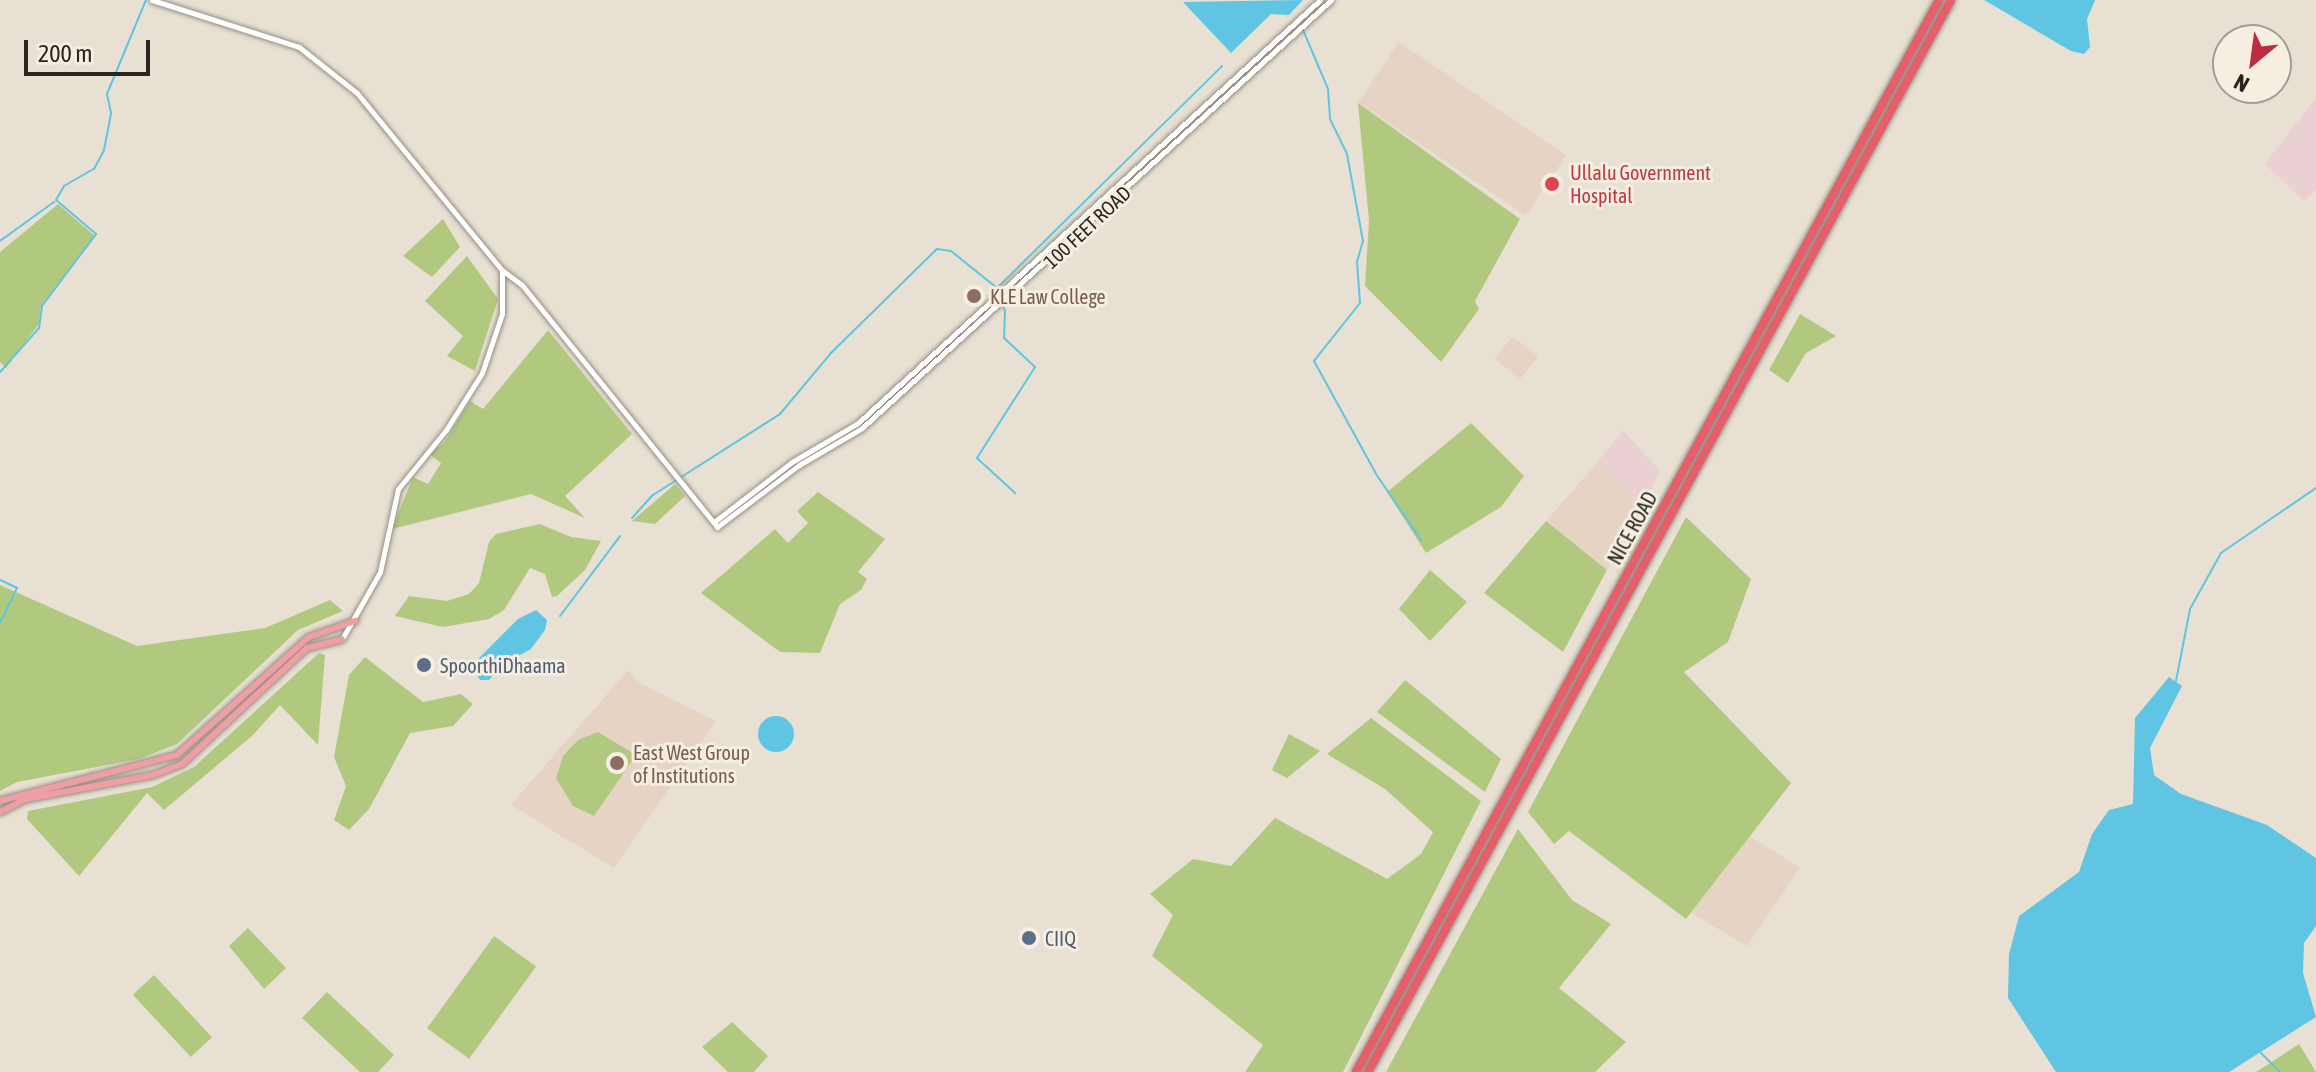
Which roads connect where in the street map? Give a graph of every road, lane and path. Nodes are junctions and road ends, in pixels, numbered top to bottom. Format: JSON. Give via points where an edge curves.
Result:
{"nodes":[{"id":1,"x":152,"y":0,"type":"edge"},
{"id":2,"x":1320,"y":0,"type":"edge"},
{"id":3,"x":1331,"y":0,"type":"edge"},
{"id":4,"x":1939,"y":0,"type":"edge"},
{"id":5,"x":1951,"y":0,"type":"edge"},
{"id":6,"x":1299,"y":26,"type":"junction"},
{"id":7,"x":502,"y":270,"type":"junction"},
{"id":8,"x":860,"y":425,"type":"junction"},
{"id":9,"x":355,"y":621,"type":"junction"},
{"id":10,"x":342,"y":639,"type":"joint"},
{"id":11,"x":0,"y":801,"type":"edge"},
{"id":12,"x":0,"y":812,"type":"edge"},
{"id":13,"x":1356,"y":1072,"type":"edge"},
{"id":14,"x":1368,"y":1072,"type":"edge"}],
"edges":[{"from":1,"to":7,"type":"main road","via":[[299,47],[357,93]]},
{"from":2,"to":6,"type":"main road","name":"100 FEET ROAD"},
{"from":3,"to":6,"type":"main road","name":"100 FEET ROAD"},
{"from":4,"to":13,"type":"highway","name":"NICE ROAD"},
{"from":5,"to":14,"type":"highway","name":"NICE ROAD"},
{"from":6,"to":8,"type":"main road","name":"100 FEET ROAD"},
{"from":6,"to":8,"type":"main road","name":"100 FEET ROAD","via":[[1003,304]]},
{"from":7,"to":8,"type":"main road","name":"100 FEET ROAD","via":[[522,285],[716,524]]},
{"from":7,"to":9,"type":"main road","via":[[506,286],[496,341],[446,430],[398,489],[380,572]]},
{"from":9,"to":10,"type":"main road"},
{"from":9,"to":11,"type":"main road","via":[[309,637],[177,755]]},
{"from":10,"to":12,"type":"main road","via":[[307,648],[182,764],[153,775],[26,799]]}]}
